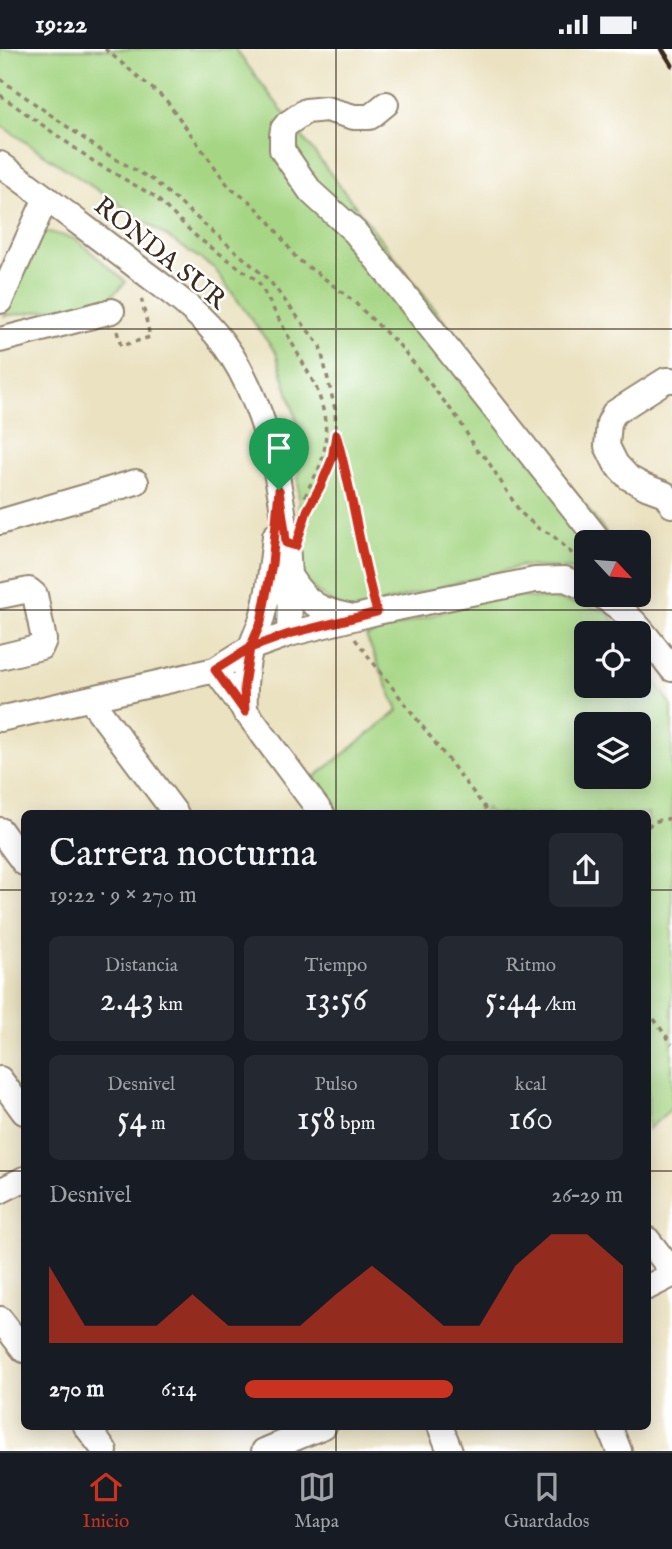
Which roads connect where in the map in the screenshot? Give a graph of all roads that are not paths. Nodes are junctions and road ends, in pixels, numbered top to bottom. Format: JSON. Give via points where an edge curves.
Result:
{"nodes":[{"id":1,"x":386,"y":104,"type":"dead end"},
{"id":2,"x":0,"y":164,"type":"edge"},
{"id":3,"x":46,"y":198,"type":"junction"},
{"id":4,"x":0,"y":301,"type":"edge"},
{"id":5,"x":112,"y":311,"type":"road end"},
{"id":6,"x":0,"y":340,"type":"edge"},
{"id":7,"x":672,"y":380,"type":"edge"},
{"id":8,"x":136,"y":482,"type":"dead end"},
{"id":9,"x":279,"y":490,"type":"junction"},
{"id":10,"x":672,"y":505,"type":"edge"},
{"id":11,"x":0,"y":522,"type":"edge"},
{"id":12,"x":591,"y":530,"type":"edge"},
{"id":13,"x":290,"y":577,"type":"junction"},
{"id":14,"x":574,"y":583,"type":"edge"},
{"id":15,"x":267,"y":595,"type":"junction"},
{"id":16,"x":0,"y":596,"type":"edge"},
{"id":17,"x":618,"y":607,"type":"edge"},
{"id":18,"x":631,"y":607,"type":"edge"},
{"id":19,"x":357,"y":617,"type":"junction"},
{"id":20,"x":634,"y":620,"type":"junction"},
{"id":21,"x":289,"y":634,"type":"junction"},
{"id":22,"x":250,"y":648,"type":"junction"},
{"id":23,"x":0,"y":657,"type":"edge"},
{"id":24,"x":672,"y":669,"type":"edge"},
{"id":25,"x":215,"y":670,"type":"junction"},
{"id":26,"x":90,"y":699,"type":"junction"},
{"id":27,"x":245,"y":712,"type":"junction"},
{"id":28,"x":0,"y":719,"type":"edge"},
{"id":29,"x":173,"y":810,"type":"edge"},
{"id":30,"x":319,"y":810,"type":"edge"},
{"id":31,"x":0,"y":830,"type":"edge"},
{"id":32,"x":21,"y":859,"type":"edge"},
{"id":33,"x":0,"y":1079,"type":"edge"},
{"id":34,"x":21,"y":1108,"type":"edge"},
{"id":35,"x":21,"y":1180,"type":"edge"},
{"id":36,"x":0,"y":1191,"type":"edge"},
{"id":37,"x":651,"y":1244,"type":"edge"},
{"id":38,"x":672,"y":1273,"type":"edge"},
{"id":39,"x":651,"y":1285,"type":"edge"},
{"id":40,"x":0,"y":1319,"type":"edge"},
{"id":41,"x":21,"y":1346,"type":"edge"},
{"id":42,"x":89,"y":1430,"type":"edge"},
{"id":43,"x":312,"y":1430,"type":"edge"},
{"id":44,"x":442,"y":1430,"type":"edge"},
{"id":45,"x":611,"y":1430,"type":"edge"},
{"id":46,"x":274,"y":1443,"type":"edge"},
{"id":47,"x":105,"y":1451,"type":"edge"},
{"id":48,"x":450,"y":1451,"type":"edge"},
{"id":49,"x":619,"y":1451,"type":"edge"}],
"edges":[{"from":1,"to":12,"type":"street","via":[[370,117],[326,109],[306,111],[283,129],[282,150],[311,192],[355,232]]},
{"from":2,"to":3,"type":"street","name":"RONDA SUR"},
{"from":3,"to":4,"type":"street"},
{"from":3,"to":9,"type":"street","name":"RONDA SUR","via":[[192,309],[223,344],[262,421]]},
{"from":5,"to":6,"type":"street"},
{"from":7,"to":10,"type":"street","via":[[614,413],[607,446],[629,478],[665,494]]},
{"from":8,"to":11,"type":"street"},
{"from":9,"to":13,"type":"street","name":"RONDA SUR"},
{"from":9,"to":15,"type":"street","name":"RONDA SUR"},
{"from":13,"to":19,"type":"street","via":[[311,603]]},
{"from":13,"to":21,"type":"street","name":"RONDA SUR"},
{"from":14,"to":19,"type":"street","via":[[535,580]]},
{"from":15,"to":21,"type":"street","via":[[272,614]]},
{"from":15,"to":22,"type":"street","name":"RONDA SUR"},
{"from":16,"to":23,"type":"street","via":[[29,590],[35,594],[44,640],[41,647]]},
{"from":17,"to":20,"type":"street"},
{"from":18,"to":20,"type":"street"},
{"from":19,"to":21,"type":"street"},
{"from":20,"to":24,"type":"street"},
{"from":21,"to":22,"type":"street"},
{"from":22,"to":25,"type":"street"},
{"from":22,"to":27,"type":"street","name":"RONDA SUR"},
{"from":25,"to":26,"type":"street"},
{"from":25,"to":27,"type":"street"},
{"from":26,"to":28,"type":"street"},
{"from":26,"to":29,"type":"street"},
{"from":27,"to":30,"type":"street"},
{"from":31,"to":32,"type":"street"},
{"from":33,"to":34,"type":"street"},
{"from":35,"to":36,"type":"street"},
{"from":37,"to":38,"type":"street"},
{"from":38,"to":39,"type":"street"},
{"from":40,"to":41,"type":"street"},
{"from":42,"to":47,"type":"street"},
{"from":43,"to":46,"type":"street"},
{"from":44,"to":48,"type":"street"},
{"from":45,"to":49,"type":"street"}]}
